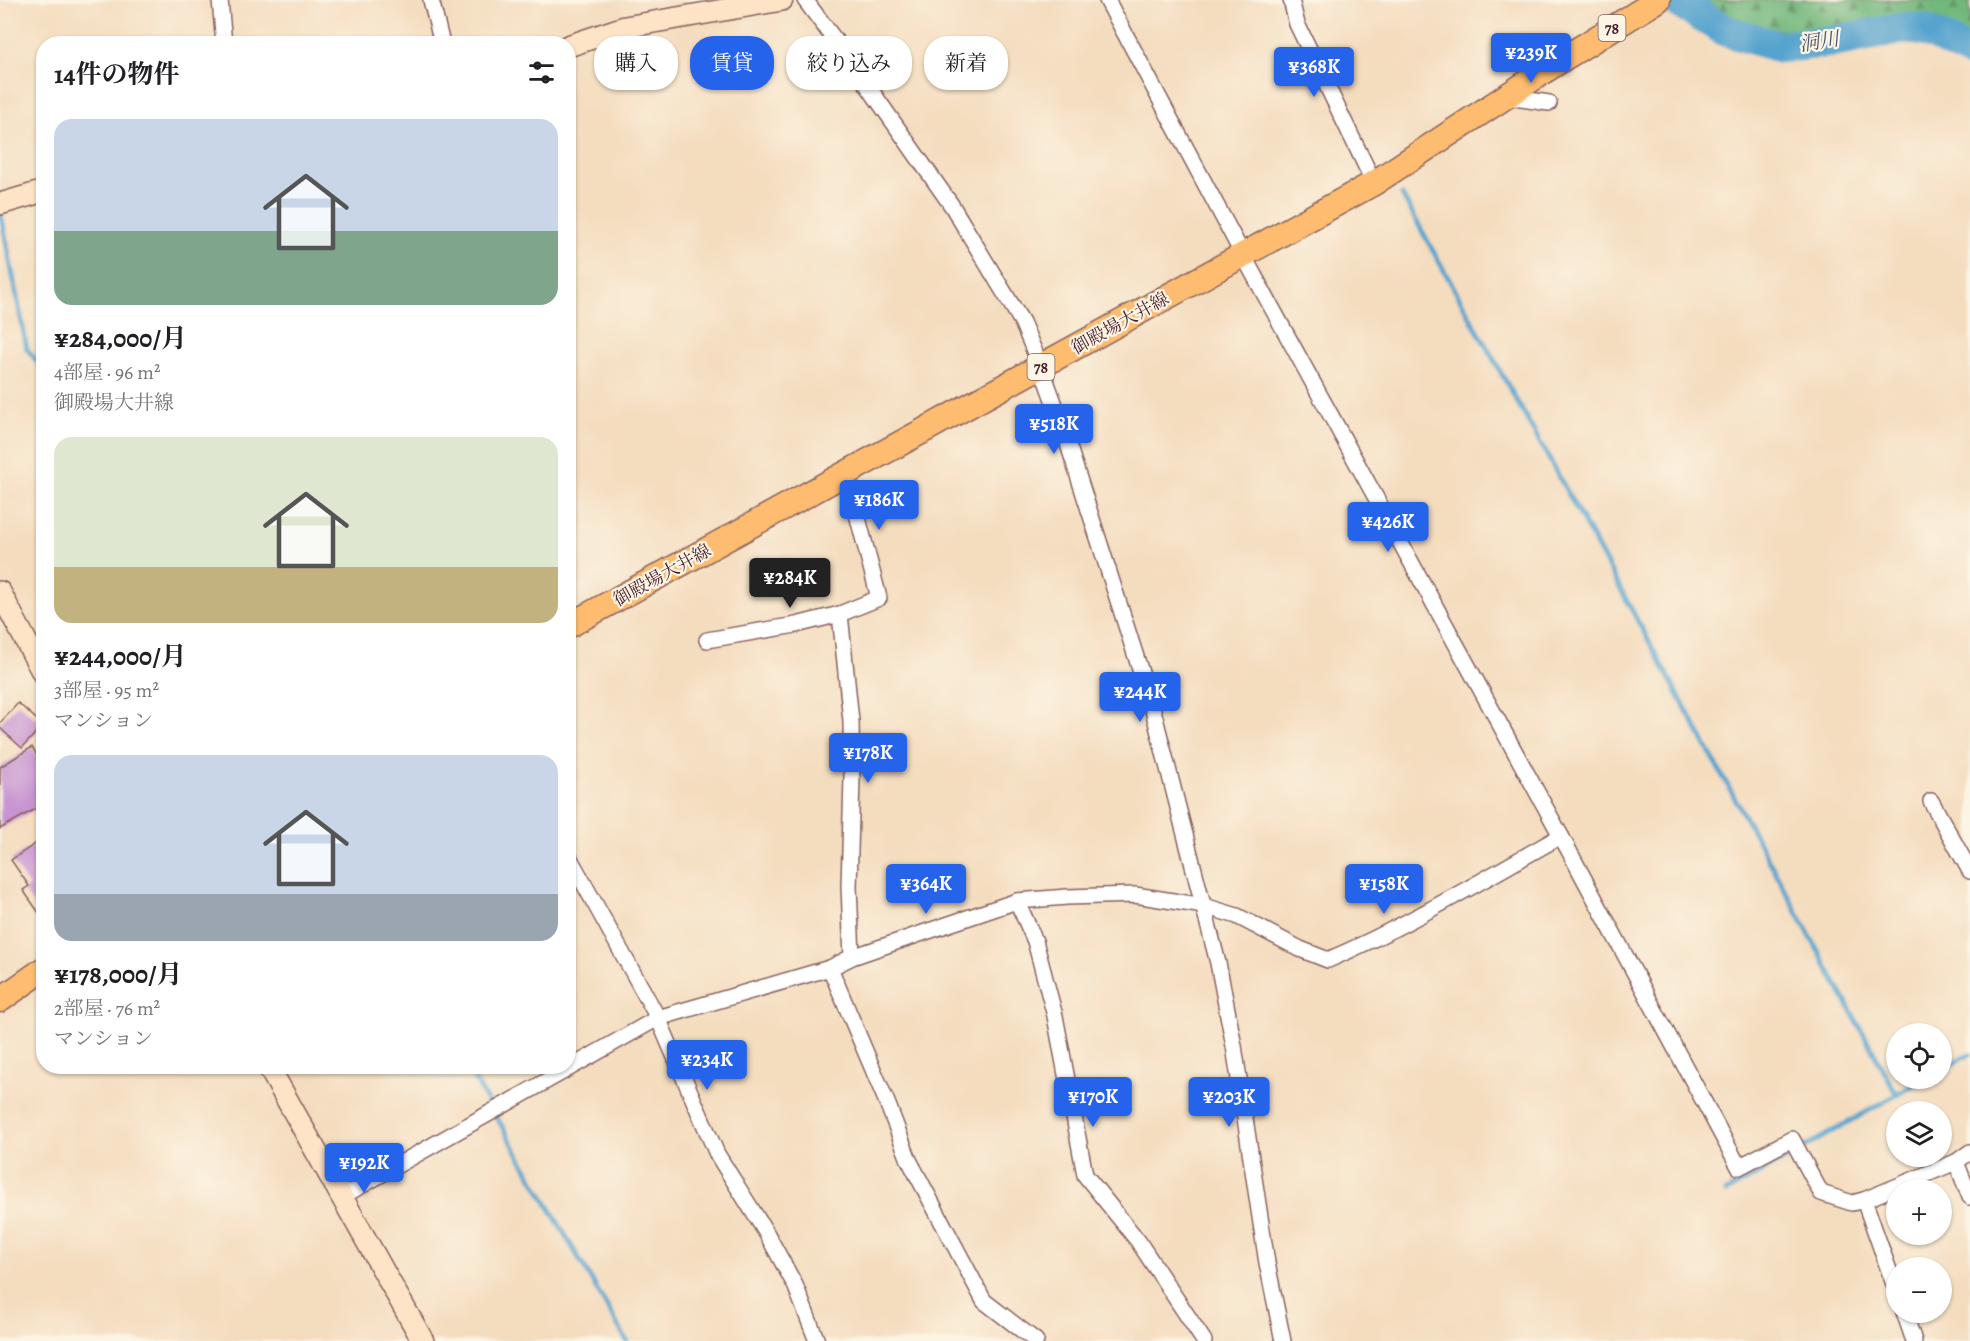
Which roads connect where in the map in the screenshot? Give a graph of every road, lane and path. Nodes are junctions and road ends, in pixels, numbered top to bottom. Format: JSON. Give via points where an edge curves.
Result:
{"nodes":[{"id":1,"x":220,"y":0,"type":"edge"},
{"id":2,"x":431,"y":0,"type":"edge"},
{"id":3,"x":782,"y":0,"type":"edge"},
{"id":4,"x":805,"y":0,"type":"edge"},
{"id":5,"x":1107,"y":0,"type":"edge"},
{"id":6,"x":1291,"y":0,"type":"edge"},
{"id":7,"x":1658,"y":0,"type":"edge"},
{"id":8,"x":223,"y":36,"type":"edge"},
{"id":9,"x":440,"y":36,"type":"edge"},
{"id":10,"x":576,"y":43,"type":"edge"},
{"id":11,"x":1507,"y":97,"type":"junction"},
{"id":12,"x":1549,"y":103,"type":"dead end"},
{"id":13,"x":1374,"y":183,"type":"junction"},
{"id":14,"x":36,"y":193,"type":"edge"},
{"id":15,"x":0,"y":204,"type":"edge"},
{"id":16,"x":1243,"y":255,"type":"junction"},
{"id":17,"x":1041,"y":367,"type":"junction"},
{"id":18,"x":843,"y":476,"type":"junction"},
{"id":19,"x":0,"y":592,"type":"edge"},
{"id":20,"x":840,"y":614,"type":"junction"},
{"id":21,"x":576,"y":622,"type":"edge"},
{"id":22,"x":707,"y":640,"type":"dead end"},
{"id":23,"x":36,"y":660,"type":"edge"},
{"id":24,"x":1931,"y":801,"type":"dead end"},
{"id":25,"x":1561,"y":836,"type":"junction"},
{"id":26,"x":576,"y":869,"type":"edge"},
{"id":27,"x":1970,"y":871,"type":"edge"},
{"id":28,"x":1017,"y":901,"type":"junction"},
{"id":29,"x":1204,"y":906,"type":"junction"},
{"id":30,"x":852,"y":957,"type":"junction"},
{"id":31,"x":830,"y":968,"type":"junction"},
{"id":32,"x":36,"y":975,"type":"edge"},
{"id":33,"x":0,"y":1000,"type":"edge"},
{"id":34,"x":658,"y":1018,"type":"junction"},
{"id":35,"x":576,"y":1065,"type":"edge"},
{"id":36,"x":273,"y":1074,"type":"edge"},
{"id":37,"x":559,"y":1074,"type":"edge"},
{"id":38,"x":1970,"y":1152,"type":"edge"},
{"id":39,"x":1956,"y":1162,"type":"junction"},
{"id":40,"x":343,"y":1197,"type":"junction"},
{"id":41,"x":1970,"y":1197,"type":"edge"},
{"id":42,"x":1864,"y":1200,"type":"junction"},
{"id":43,"x":1886,"y":1262,"type":"edge"},
{"id":44,"x":1908,"y":1323,"type":"edge"},
{"id":45,"x":423,"y":1341,"type":"edge"},
{"id":46,"x":817,"y":1341,"type":"edge"},
{"id":47,"x":1036,"y":1341,"type":"edge"},
{"id":48,"x":1204,"y":1341,"type":"edge"},
{"id":49,"x":1283,"y":1341,"type":"edge"},
{"id":50,"x":1914,"y":1341,"type":"edge"}],
"edges":[{"from":1,"to":8,"type":"street"},
{"from":2,"to":9,"type":"street"},
{"from":3,"to":10,"type":"street","via":[[625,27]]},
{"from":4,"to":17,"type":"street","via":[[952,206],[1022,322]]},
{"from":5,"to":16,"type":"street"},
{"from":6,"to":13,"type":"street","via":[[1297,24]]},
{"from":7,"to":11,"type":"main road","name":"御殿場大井線","number":"78"},
{"from":11,"to":12,"type":"street"},
{"from":11,"to":13,"type":"main road","name":"御殿場大井線","number":"78"},
{"from":13,"to":16,"type":"main road","name":"御殿場大井線","number":"78"},
{"from":14,"to":15,"type":"street"},
{"from":16,"to":17,"type":"main road","name":"御殿場大井線","number":"78"},
{"from":16,"to":25,"type":"street"},
{"from":17,"to":18,"type":"main road","name":"御殿場大井線","number":"78"},
{"from":17,"to":29,"type":"street","via":[[1153,710]]},
{"from":18,"to":20,"type":"street","via":[[853,499],[879,598]]},
{"from":18,"to":21,"type":"main road","name":"御殿場大井線","number":"78"},
{"from":19,"to":23,"type":"street"},
{"from":20,"to":22,"type":"street"},
{"from":20,"to":30,"type":"street","via":[[851,721]]},
{"from":24,"to":27,"type":"street"},
{"from":25,"to":29,"type":"street","via":[[1328,960],[1237,916]]},
{"from":25,"to":42,"type":"street","via":[[1738,1167],[1792,1139],[1821,1193],[1852,1203]]},
{"from":26,"to":34,"type":"street"},
{"from":28,"to":29,"type":"street","via":[[1135,895]]},
{"from":28,"to":30,"type":"street"},
{"from":28,"to":48,"type":"street","via":[[1035,941],[1055,1016],[1085,1175],[1138,1241]]},
{"from":29,"to":49,"type":"street","via":[[1234,1046],[1267,1263]]},
{"from":30,"to":31,"type":"street"},
{"from":31,"to":34,"type":"street"},
{"from":31,"to":47,"type":"street","via":[[909,1160],[984,1301]]},
{"from":32,"to":33,"type":"main road"},
{"from":34,"to":35,"type":"street"},
{"from":34,"to":46,"type":"street","via":[[717,1154],[795,1285]]},
{"from":36,"to":40,"type":"street"},
{"from":37,"to":40,"type":"street"},
{"from":38,"to":39,"type":"street"},
{"from":39,"to":41,"type":"street"},
{"from":39,"to":42,"type":"street"},
{"from":40,"to":45,"type":"street"},
{"from":42,"to":43,"type":"street"},
{"from":44,"to":50,"type":"street"}]}
